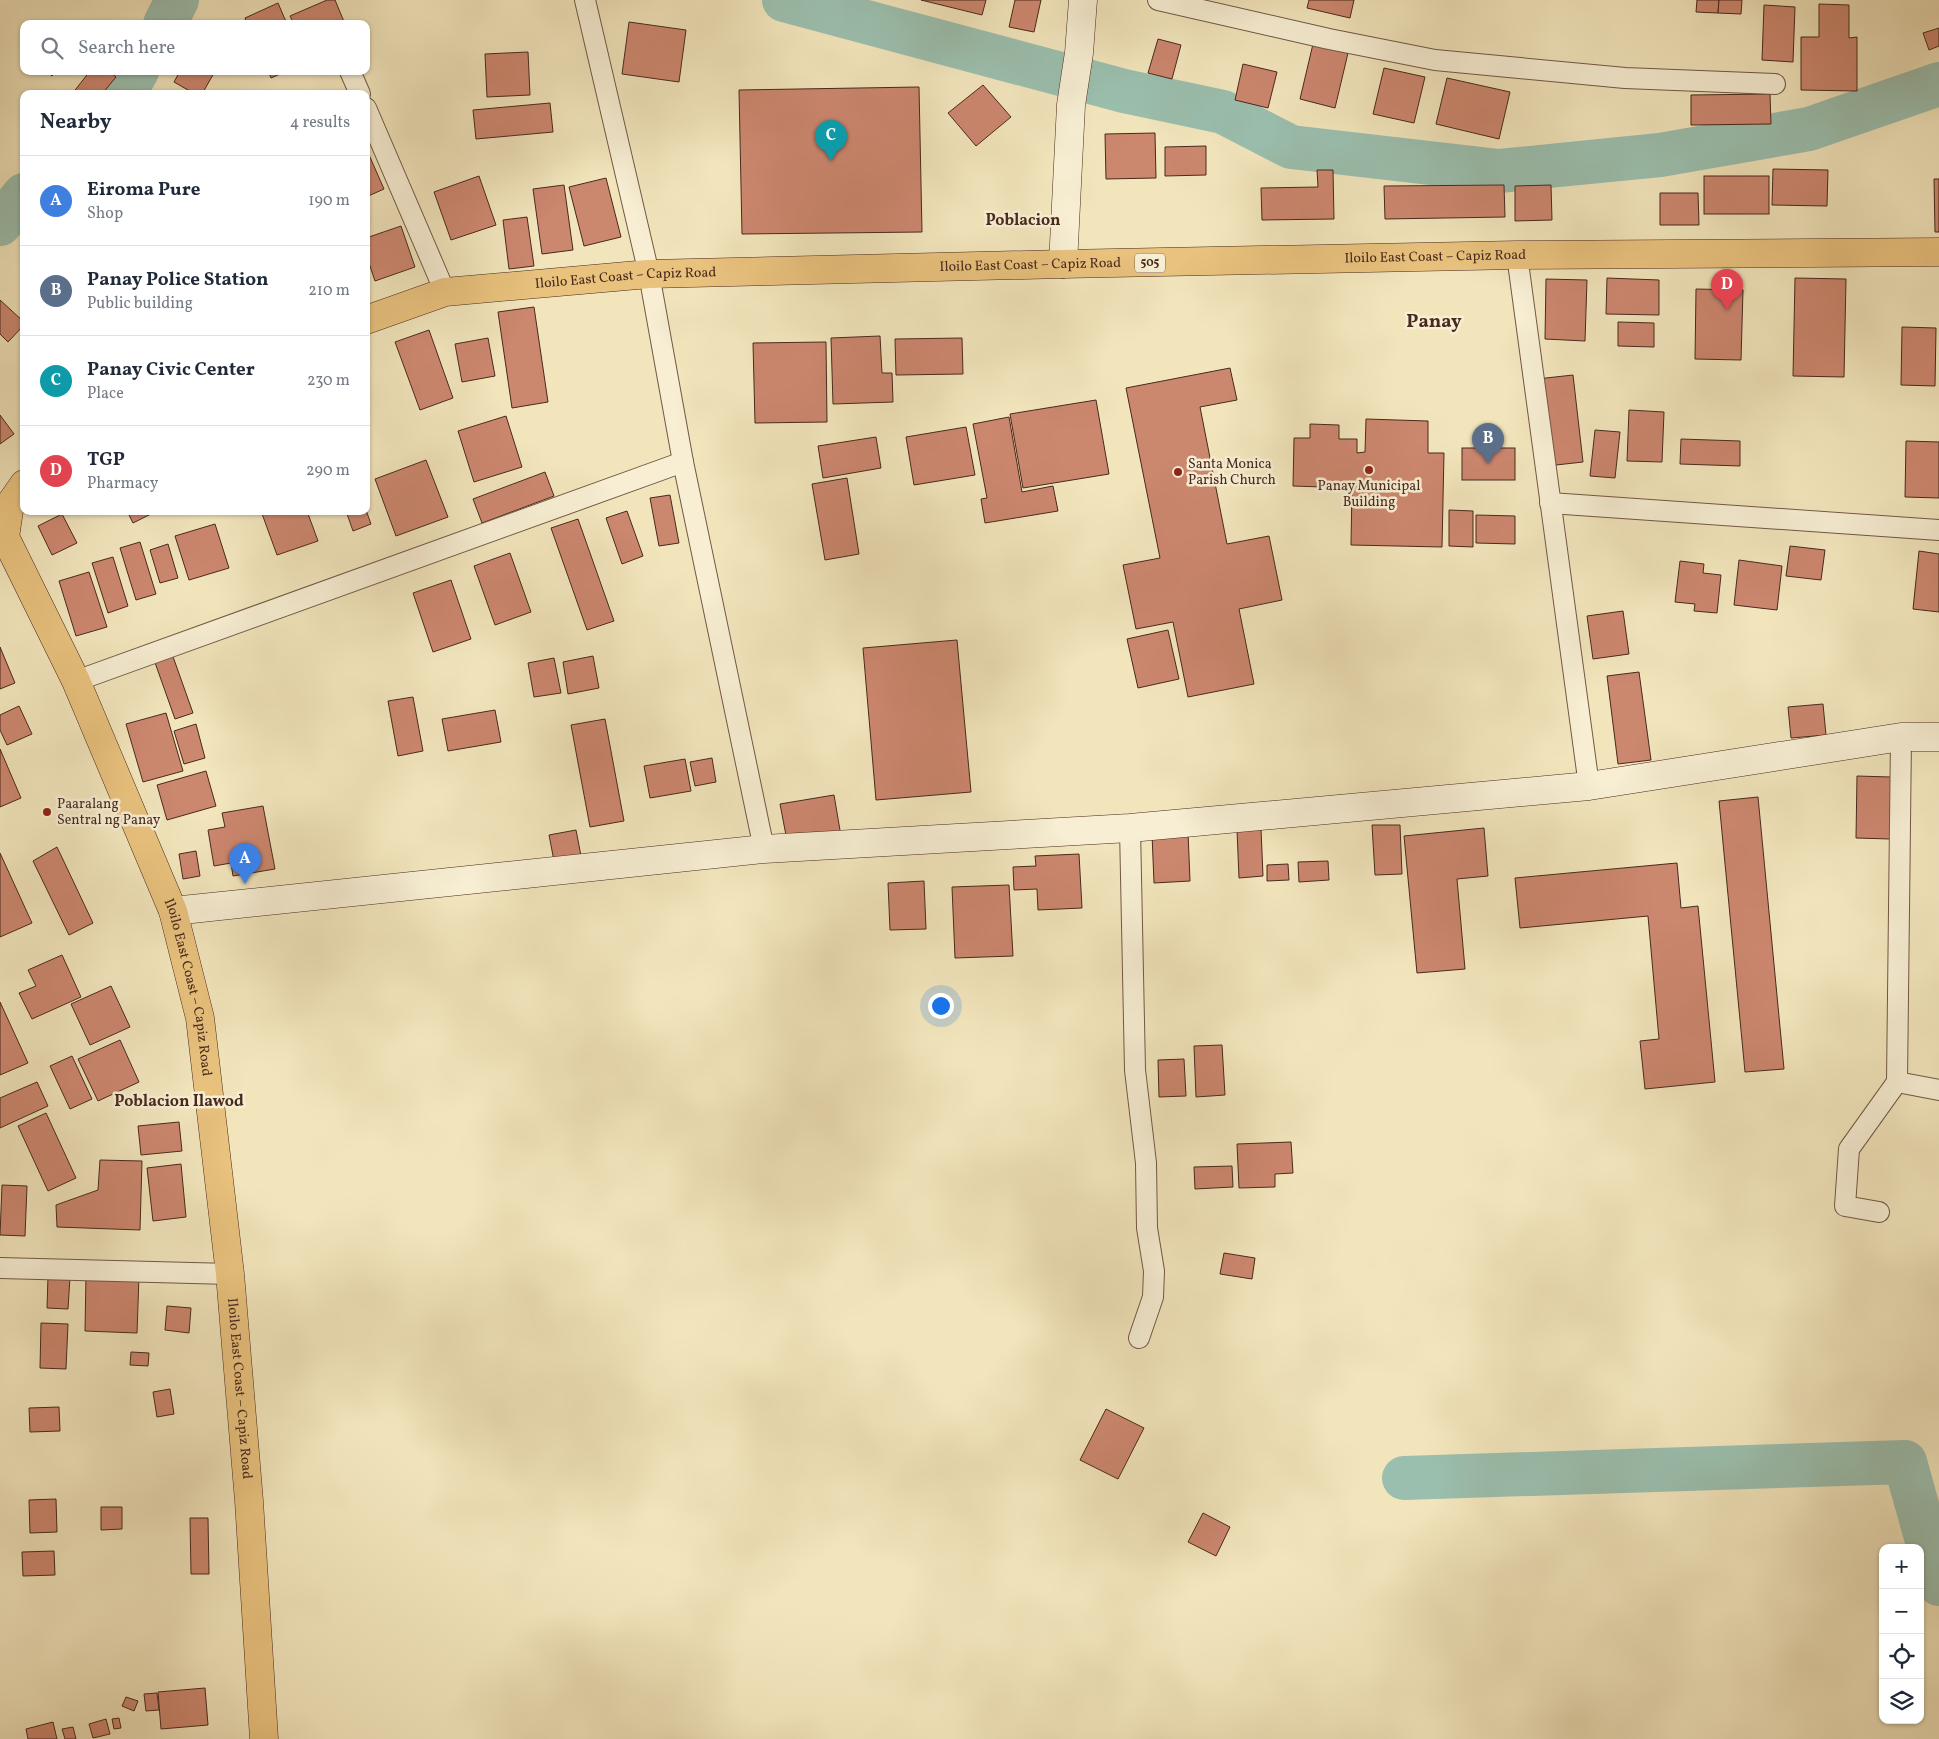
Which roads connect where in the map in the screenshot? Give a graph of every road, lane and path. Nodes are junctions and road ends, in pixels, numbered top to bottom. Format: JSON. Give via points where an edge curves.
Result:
{"nodes":[{"id":1,"x":585,"y":0,"type":"edge"},
{"id":2,"x":1083,"y":0,"type":"edge"},
{"id":3,"x":1158,"y":0,"type":"edge"},
{"id":4,"x":352,"y":75,"type":"edge"},
{"id":5,"x":1775,"y":84,"type":"dead end"},
{"id":6,"x":358,"y":90,"type":"edge"},
{"id":7,"x":370,"y":117,"type":"edge"},
{"id":8,"x":1939,"y":252,"type":"edge"},
{"id":9,"x":1517,"y":255,"type":"junction"},
{"id":10,"x":1063,"y":264,"type":"junction"},
{"id":11,"x":649,"y":274,"type":"junction"},
{"id":12,"x":445,"y":292,"type":"junction"},
{"id":13,"x":370,"y":319,"type":"edge"},
{"id":14,"x":683,"y":462,"type":"junction"},
{"id":15,"x":20,"y":490,"type":"edge"},
{"id":16,"x":1550,"y":503,"type":"junction"},
{"id":17,"x":1939,"y":530,"type":"edge"},
{"id":18,"x":76,"y":681,"type":"junction"},
{"id":19,"x":1901,"y":737,"type":"junction"},
{"id":20,"x":1939,"y":737,"type":"edge"},
{"id":21,"x":1589,"y":786,"type":"junction"},
{"id":22,"x":1130,"y":828,"type":"junction"},
{"id":23,"x":764,"y":849,"type":"junction"},
{"id":24,"x":173,"y":911,"type":"junction"},
{"id":25,"x":1897,"y":1082,"type":"junction"},
{"id":26,"x":1939,"y":1090,"type":"edge"},
{"id":27,"x":1879,"y":1212,"type":"dead end"},
{"id":28,"x":0,"y":1268,"type":"edge"},
{"id":29,"x":230,"y":1274,"type":"junction"},
{"id":30,"x":1139,"y":1338,"type":"dead end"},
{"id":31,"x":264,"y":1739,"type":"edge"}],
"edges":[{"from":1,"to":11,"type":"street"},
{"from":2,"to":10,"type":"street","via":[[1071,105]]},
{"from":3,"to":5,"type":"street","via":[[1435,60],[1625,78]]},
{"from":4,"to":6,"type":"street"},
{"from":7,"to":12,"type":"street"},
{"from":8,"to":9,"type":"main road","name":"Iloilo East Coast – Capiz Road","number":"505"},
{"from":9,"to":10,"type":"main road","name":"Iloilo East Coast – Capiz Road","number":"505"},
{"from":9,"to":16,"type":"street"},
{"from":10,"to":11,"type":"main road","name":"Iloilo East Coast – Capiz Road","number":"505"},
{"from":11,"to":12,"type":"main road","name":"Iloilo East Coast – Capiz Road","number":"505"},
{"from":11,"to":14,"type":"street"},
{"from":12,"to":13,"type":"main road","name":"Iloilo East Coast – Capiz Road","number":"505"},
{"from":14,"to":18,"type":"street"},
{"from":14,"to":23,"type":"street"},
{"from":15,"to":18,"type":"main road","name":"Iloilo East Coast – Capiz Road","via":[[10,504],[5,537]]},
{"from":16,"to":17,"type":"street"},
{"from":16,"to":21,"type":"street"},
{"from":18,"to":24,"type":"main road","name":"Iloilo East Coast – Capiz Road"},
{"from":19,"to":20,"type":"street"},
{"from":19,"to":21,"type":"street"},
{"from":19,"to":25,"type":"street"},
{"from":21,"to":22,"type":"street"},
{"from":22,"to":23,"type":"street"},
{"from":22,"to":30,"type":"street","via":[[1135,1070],[1146,1163],[1147,1228],[1154,1271],[1153,1296]]},
{"from":23,"to":24,"type":"street"},
{"from":24,"to":29,"type":"main road","name":"Iloilo East Coast – Capiz Road","via":[[200,1018]]},
{"from":25,"to":26,"type":"street"},
{"from":25,"to":27,"type":"street","via":[[1849,1148],[1845,1206]]},
{"from":28,"to":29,"type":"street"},
{"from":29,"to":31,"type":"main road","name":"Iloilo East Coast – Capiz Road"}]}
